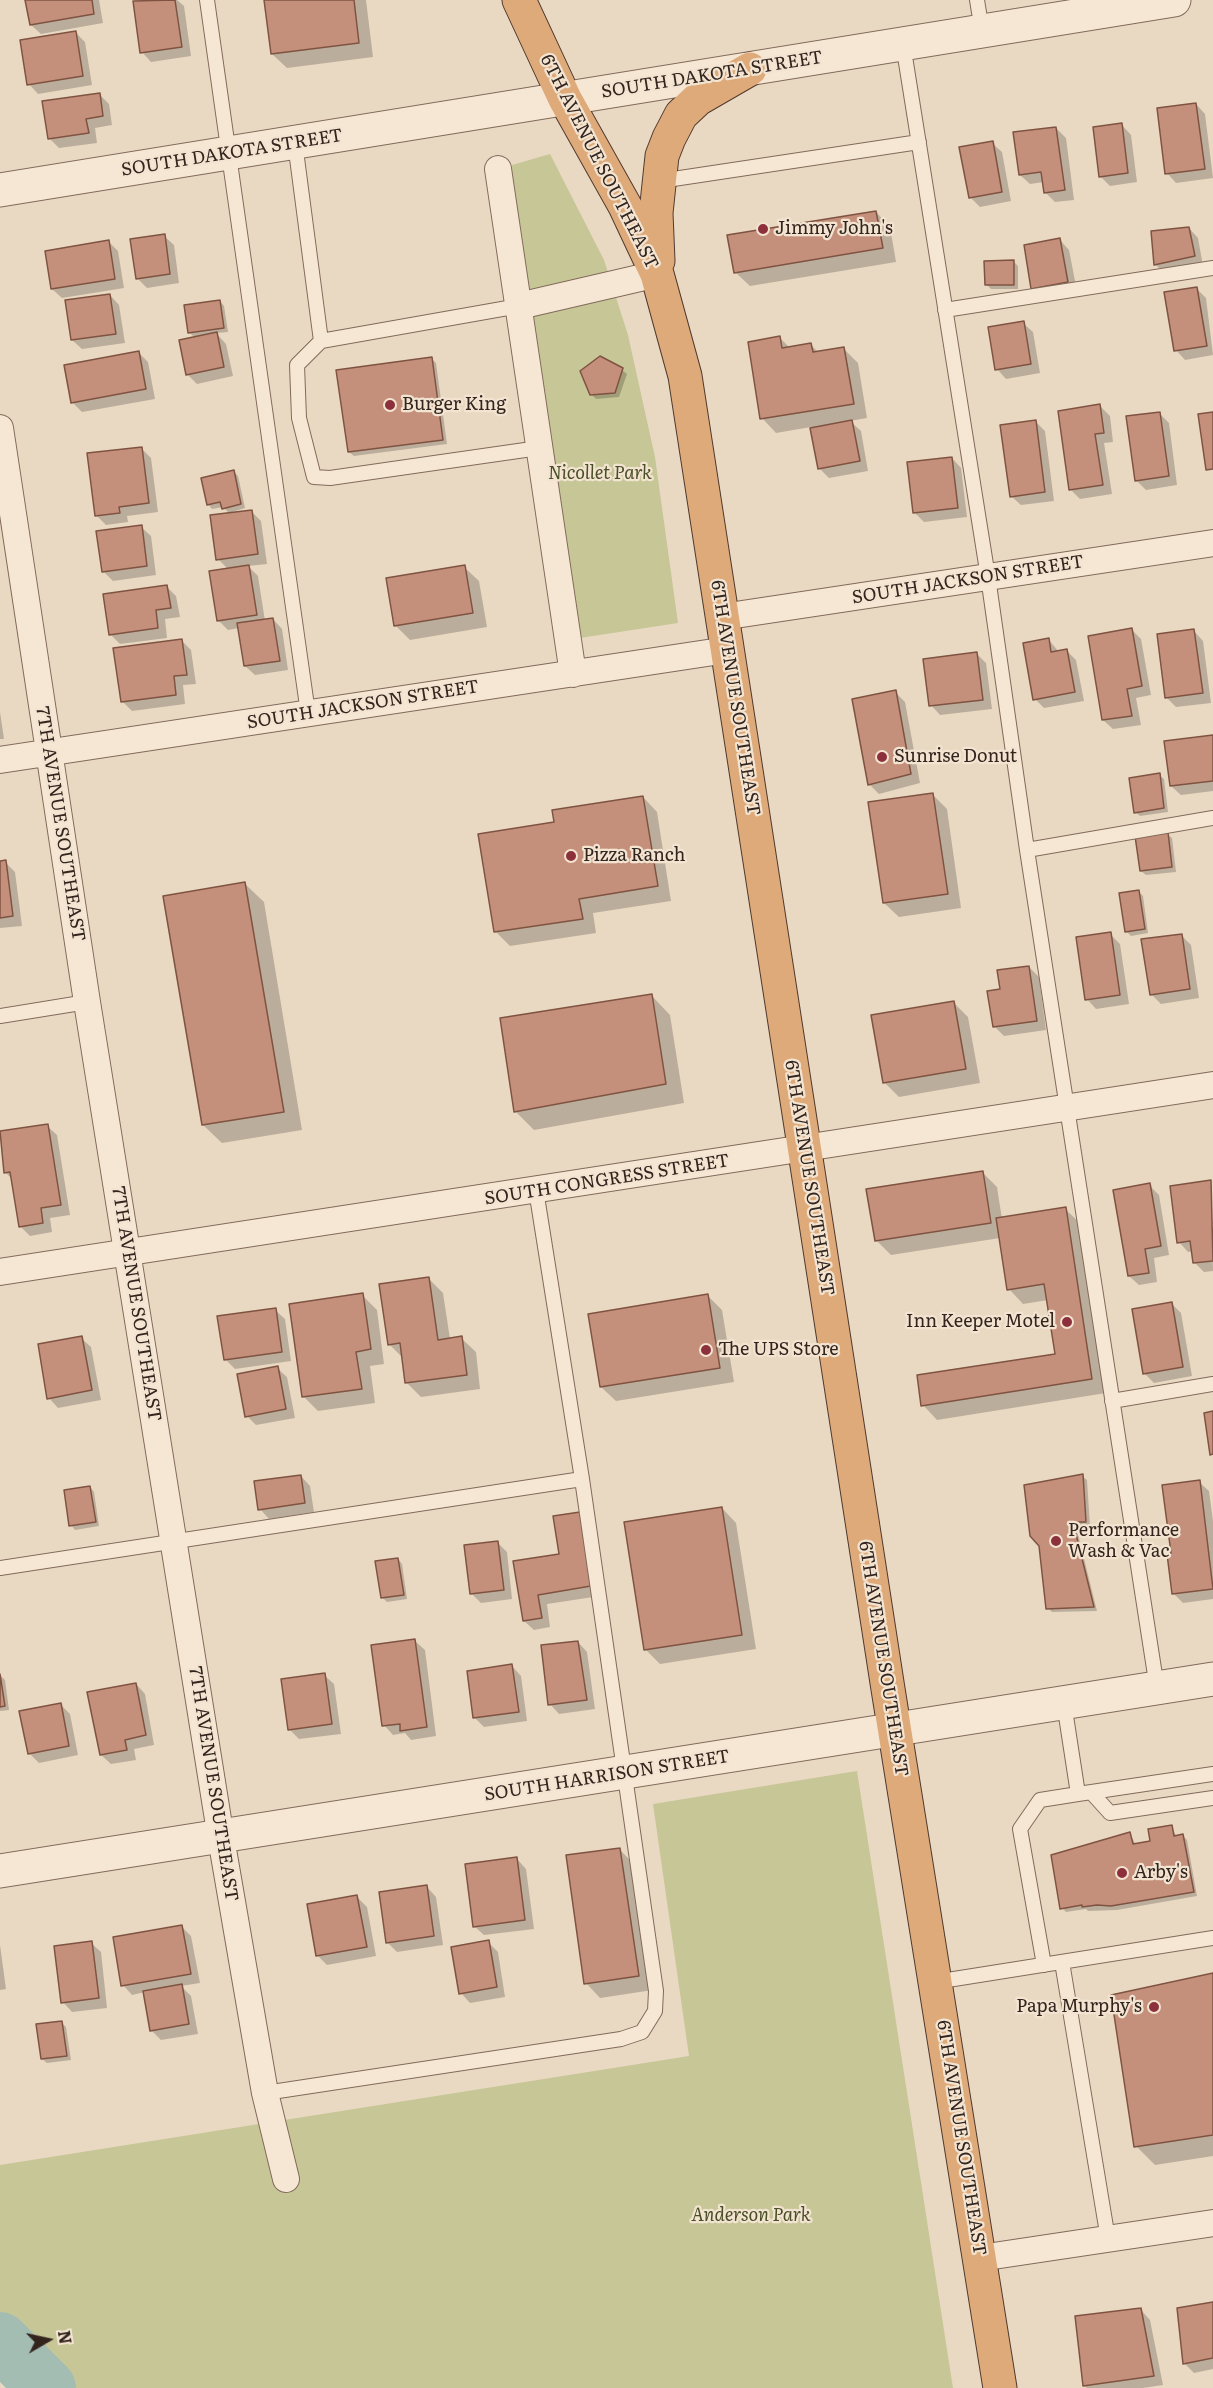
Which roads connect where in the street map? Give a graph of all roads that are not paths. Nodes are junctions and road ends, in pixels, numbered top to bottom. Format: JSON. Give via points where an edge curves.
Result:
{"nodes":[{"id":1,"x":207,"y":0,"type":"edge"},
{"id":2,"x":519,"y":0,"type":"edge"},
{"id":3,"x":1174,"y":0,"type":"edge"},
{"id":4,"x":980,"y":16,"type":"edge"},
{"id":5,"x":903,"y":44,"type":"junction"},
{"id":6,"x":750,"y":69,"type":"junction"},
{"id":7,"x":565,"y":99,"type":"junction"},
{"id":8,"x":919,"y":142,"type":"junction"},
{"id":9,"x":295,"y":143,"type":"junction"},
{"id":10,"x":227,"y":154,"type":"junction"},
{"id":11,"x":498,"y":169,"type":"dead end"},
{"id":12,"x":660,"y":181,"type":"junction"},
{"id":13,"x":0,"y":190,"type":"edge"},
{"id":14,"x":1213,"y":267,"type":"edge"},
{"id":15,"x":658,"y":276,"type":"junction"},
{"id":16,"x":519,"y":306,"type":"junction"},
{"id":17,"x":945,"y":310,"type":"junction"},
{"id":18,"x":321,"y":341,"type":"junction"},
{"id":19,"x":0,"y":428,"type":"edge"},
{"id":20,"x":539,"y":448,"type":"junction"},
{"id":21,"x":1213,"y":543,"type":"edge"},
{"id":22,"x":988,"y":578,"type":"junction"},
{"id":23,"x":722,"y":617,"type":"junction"},
{"id":24,"x":727,"y":650,"type":"junction"},
{"id":25,"x":573,"y":674,"type":"junction"},
{"id":26,"x":308,"y":713,"type":"junction"},
{"id":27,"x":49,"y":753,"type":"junction"},
{"id":28,"x":0,"y":760,"type":"edge"},
{"id":29,"x":1213,"y":818,"type":"edge"},
{"id":30,"x":1027,"y":850,"type":"junction"},
{"id":31,"x":87,"y":1002,"type":"junction"},
{"id":32,"x":0,"y":1016,"type":"edge"},
{"id":33,"x":1213,"y":1085,"type":"edge"},
{"id":34,"x":1067,"y":1108,"type":"junction"},
{"id":35,"x":805,"y":1150,"type":"junction"},
{"id":36,"x":536,"y":1190,"type":"junction"},
{"id":37,"x":127,"y":1252,"type":"junction"},
{"id":38,"x":0,"y":1272,"type":"edge"},
{"id":39,"x":1213,"y":1384,"type":"edge"},
{"id":40,"x":1112,"y":1401,"type":"junction"},
{"id":41,"x":582,"y":1479,"type":"junction"},
{"id":42,"x":173,"y":1541,"type":"junction"},
{"id":43,"x":0,"y":1568,"type":"edge"},
{"id":44,"x":1213,"y":1679,"type":"edge"},
{"id":45,"x":1157,"y":1688,"type":"junction"},
{"id":46,"x":1064,"y":1703,"type":"junction"},
{"id":47,"x":894,"y":1730,"type":"junction"},
{"id":48,"x":622,"y":1773,"type":"junction"},
{"id":49,"x":1213,"y":1774,"type":"edge"},
{"id":50,"x":1084,"y":1793,"type":"junction"},
{"id":51,"x":1213,"y":1797,"type":"edge"},
{"id":52,"x":221,"y":1838,"type":"junction"},
{"id":53,"x":0,"y":1871,"type":"edge"},
{"id":54,"x":1213,"y":1938,"type":"edge"},
{"id":55,"x":1062,"y":1962,"type":"junction"},
{"id":56,"x":1044,"y":1965,"type":"junction"},
{"id":57,"x":935,"y":1982,"type":"junction"},
{"id":58,"x":265,"y":2093,"type":"junction"},
{"id":59,"x":286,"y":2179,"type":"dead end"},
{"id":60,"x":1213,"y":2223,"type":"edge"},
{"id":61,"x":1108,"y":2239,"type":"junction"},
{"id":62,"x":980,"y":2258,"type":"junction"},
{"id":63,"x":1000,"y":2388,"type":"edge"}],
"edges":[{"from":1,"to":10,"type":"lane"},
{"from":2,"to":7,"type":"highway","name":"6TH AVENUE SOUTHEAST"},
{"from":3,"to":4,"type":"street","name":"SOUTH DAKOTA STREET"},
{"from":4,"to":5,"type":"street","name":"SOUTH DAKOTA STREET"},
{"from":5,"to":6,"type":"street","name":"SOUTH DAKOTA STREET"},
{"from":5,"to":8,"type":"lane"},
{"from":6,"to":7,"type":"street","name":"SOUTH DAKOTA STREET"},
{"from":6,"to":12,"type":"highway","via":[[698,99],[681,115],[662,156]]},
{"from":7,"to":9,"type":"street","name":"SOUTH DAKOTA STREET"},
{"from":7,"to":15,"type":"highway","name":"6TH AVENUE SOUTHEAST","via":[[625,206]]},
{"from":8,"to":12,"type":"lane"},
{"from":8,"to":17,"type":"lane"},
{"from":9,"to":10,"type":"street","name":"SOUTH DAKOTA STREET"},
{"from":9,"to":18,"type":"lane"},
{"from":10,"to":13,"type":"street","name":"SOUTH DAKOTA STREET"},
{"from":10,"to":26,"type":"lane"},
{"from":11,"to":16,"type":"street"},
{"from":12,"to":15,"type":"highway","via":[[656,213]]},
{"from":14,"to":17,"type":"lane"},
{"from":15,"to":16,"type":"street"},
{"from":15,"to":23,"type":"highway","name":"6TH AVENUE SOUTHEAST","via":[[685,376]]},
{"from":16,"to":18,"type":"lane"},
{"from":16,"to":20,"type":"street"},
{"from":17,"to":22,"type":"lane"},
{"from":18,"to":20,"type":"lane","via":[[297,365],[299,418],[314,477],[330,478]]},
{"from":19,"to":27,"type":"street","name":"7TH AVENUE SOUTHEAST"},
{"from":20,"to":25,"type":"street"},
{"from":21,"to":22,"type":"street","name":"SOUTH JACKSON STREET"},
{"from":22,"to":23,"type":"street","name":"SOUTH JACKSON STREET"},
{"from":22,"to":30,"type":"lane"},
{"from":23,"to":24,"type":"highway","name":"6TH AVENUE SOUTHEAST"},
{"from":24,"to":25,"type":"street","name":"SOUTH JACKSON STREET"},
{"from":24,"to":35,"type":"highway","name":"6TH AVENUE SOUTHEAST"},
{"from":25,"to":26,"type":"street","name":"SOUTH JACKSON STREET"},
{"from":26,"to":27,"type":"street","name":"SOUTH JACKSON STREET"},
{"from":27,"to":28,"type":"street","name":"SOUTH JACKSON STREET"},
{"from":27,"to":31,"type":"street","name":"7TH AVENUE SOUTHEAST"},
{"from":29,"to":30,"type":"lane"},
{"from":30,"to":34,"type":"lane"},
{"from":31,"to":32,"type":"lane"},
{"from":31,"to":37,"type":"street","name":"7TH AVENUE SOUTHEAST"},
{"from":33,"to":34,"type":"street","name":"SOUTH CONGRESS STREET"},
{"from":34,"to":35,"type":"street","name":"SOUTH CONGRESS STREET"},
{"from":34,"to":40,"type":"lane"},
{"from":35,"to":36,"type":"street","name":"SOUTH CONGRESS STREET"},
{"from":35,"to":47,"type":"highway","name":"6TH AVENUE SOUTHEAST"},
{"from":36,"to":37,"type":"street","name":"SOUTH CONGRESS STREET"},
{"from":36,"to":41,"type":"lane"},
{"from":37,"to":38,"type":"street","name":"SOUTH CONGRESS STREET"},
{"from":37,"to":42,"type":"street","name":"7TH AVENUE SOUTHEAST"},
{"from":39,"to":40,"type":"lane"},
{"from":40,"to":45,"type":"lane"},
{"from":41,"to":42,"type":"lane"},
{"from":41,"to":48,"type":"lane"},
{"from":42,"to":43,"type":"lane"},
{"from":42,"to":52,"type":"street","name":"7TH AVENUE SOUTHEAST"},
{"from":44,"to":45,"type":"street","name":"SOUTH HARRISON STREET"},
{"from":45,"to":46,"type":"street","name":"SOUTH HARRISON STREET"},
{"from":46,"to":47,"type":"street","name":"SOUTH HARRISON STREET"},
{"from":46,"to":50,"type":"lane"},
{"from":47,"to":48,"type":"street","name":"SOUTH HARRISON STREET"},
{"from":47,"to":57,"type":"highway","name":"6TH AVENUE SOUTHEAST"},
{"from":48,"to":52,"type":"street","name":"SOUTH HARRISON STREET"},
{"from":48,"to":58,"type":"lane","via":[[656,1991],[655,2011],[642,2032],[621,2039]]},
{"from":49,"to":50,"type":"lane"},
{"from":50,"to":51,"type":"lane","via":[[1110,1814]]},
{"from":50,"to":56,"type":"lane","via":[[1040,1800],[1020,1829]]},
{"from":52,"to":53,"type":"street","name":"SOUTH HARRISON STREET"},
{"from":52,"to":58,"type":"street","name":"7TH AVENUE SOUTHEAST"},
{"from":54,"to":55,"type":"lane"},
{"from":55,"to":56,"type":"lane"},
{"from":55,"to":61,"type":"lane"},
{"from":56,"to":57,"type":"lane"},
{"from":57,"to":62,"type":"highway","name":"6TH AVENUE SOUTHEAST"},
{"from":58,"to":59,"type":"street","name":"7TH AVENUE SOUTHEAST"},
{"from":60,"to":61,"type":"street"},
{"from":61,"to":62,"type":"street"},
{"from":62,"to":63,"type":"highway","name":"6TH AVENUE SOUTHEAST"}]}
